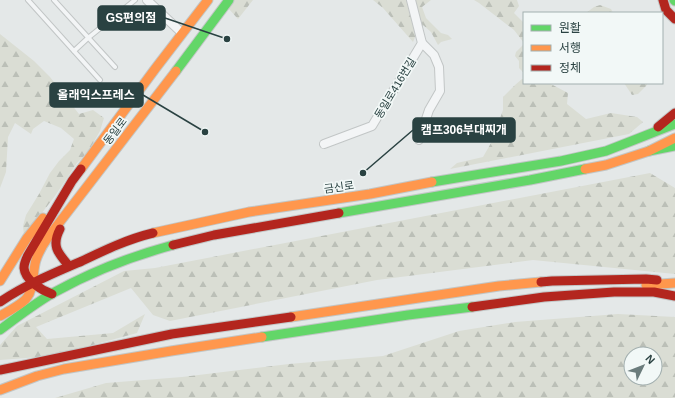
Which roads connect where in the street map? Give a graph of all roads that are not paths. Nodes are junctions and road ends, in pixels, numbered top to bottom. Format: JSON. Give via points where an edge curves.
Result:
{"nodes":[{"id":1,"x":28,"y":0,"type":"edge"},
{"id":2,"x":54,"y":0,"type":"edge"},
{"id":3,"x":135,"y":0,"type":"edge"},
{"id":4,"x":147,"y":0,"type":"edge"},
{"id":5,"x":208,"y":0,"type":"edge"},
{"id":6,"x":229,"y":0,"type":"edge"},
{"id":7,"x":411,"y":0,"type":"edge"},
{"id":8,"x":663,"y":0,"type":"edge"},
{"id":9,"x":675,"y":19,"type":"edge"},
{"id":10,"x":182,"y":34,"type":"junction"},
{"id":11,"x":88,"y":38,"type":"junction"},
{"id":12,"x":422,"y":44,"type":"junction"},
{"id":13,"x":74,"y":51,"type":"junction"},
{"id":14,"x":115,"y":67,"type":"dead end"},
{"id":15,"x":100,"y":80,"type":"dead end"},
{"id":16,"x":675,"y":113,"type":"edge"},
{"id":17,"x":675,"y":124,"type":"edge"},
{"id":18,"x":647,"y":135,"type":"junction"},
{"id":19,"x":675,"y":138,"type":"edge"},
{"id":20,"x":419,"y":140,"type":"dead end"},
{"id":21,"x":324,"y":144,"type":"dead end"},
{"id":22,"x":675,"y":146,"type":"edge"},
{"id":23,"x":649,"y":151,"type":"junction"},
{"id":24,"x":72,"y":181,"type":"junction"},
{"id":25,"x":86,"y":189,"type":"junction"},
{"id":26,"x":69,"y":266,"type":"junction"},
{"id":27,"x":0,"y":281,"type":"edge"},
{"id":28,"x":34,"y":283,"type":"junction"},
{"id":29,"x":675,"y":283,"type":"edge"},
{"id":30,"x":52,"y":294,"type":"junction"},
{"id":31,"x":675,"y":297,"type":"edge"},
{"id":32,"x":0,"y":302,"type":"edge"},
{"id":33,"x":408,"y":312,"type":"junction"},
{"id":34,"x":0,"y":316,"type":"edge"},
{"id":35,"x":0,"y":330,"type":"edge"},
{"id":36,"x":342,"y":334,"type":"dead end"},
{"id":37,"x":265,"y":346,"type":"dead end"},
{"id":38,"x":0,"y":370,"type":"edge"},
{"id":39,"x":0,"y":383,"type":"edge"},
{"id":40,"x":0,"y":390,"type":"edge"},
{"id":41,"x":2,"y":398,"type":"edge"}],
"edges":[{"from":1,"to":13,"type":"lane"},
{"from":2,"to":11,"type":"lane"},
{"from":3,"to":11,"type":"lane"},
{"from":4,"to":10,"type":"street"},
{"from":5,"to":10,"type":"main road","name":"동일로"},
{"from":6,"to":25,"type":"main road","name":"동일로"},
{"from":7,"to":12,"type":"street"},
{"from":8,"to":9,"type":"main road","via":[[666,10]]},
{"from":10,"to":24,"type":"main road","name":"동일로"},
{"from":11,"to":13,"type":"lane"},
{"from":11,"to":14,"type":"lane"},
{"from":12,"to":20,"type":"street","via":[[434,55],[439,67],[440,91],[429,110]]},
{"from":12,"to":21,"type":"street","name":"동일로416번길","via":[[372,126]]},
{"from":13,"to":15,"type":"lane"},
{"from":16,"to":18,"type":"main road"},
{"from":17,"to":18,"type":"main road","name":"금신로"},
{"from":18,"to":26,"type":"main road","name":"금신로","via":[[606,151],[561,161],[249,212],[182,226],[140,236]]},
{"from":19,"to":23,"type":"main road"},
{"from":22,"to":23,"type":"main road"},
{"from":23,"to":30,"type":"main road","via":[[606,165],[530,180],[260,226],[176,243],[106,267]]},
{"from":24,"to":27,"type":"main road","via":[[27,238]]},
{"from":24,"to":28,"type":"main road","name":"동일로","via":[[25,260],[24,269]]},
{"from":25,"to":26,"type":"main road","via":[[55,238],[56,249]]},
{"from":25,"to":28,"type":"main road","name":"동일로","via":[[42,248],[35,264]]},
{"from":26,"to":28,"type":"main road","name":"금신로"},
{"from":28,"to":30,"type":"main road","name":"동일로"},
{"from":28,"to":32,"type":"main road"},
{"from":28,"to":34,"type":"main road","via":[[27,298]]},
{"from":29,"to":33,"type":"main road","via":[[541,290]]},
{"from":29,"to":38,"type":"main road","via":[[646,279],[552,281],[499,286],[172,334]]},
{"from":30,"to":35,"type":"main road"},
{"from":31,"to":33,"type":"main road","via":[[654,292],[577,294]]},
{"from":31,"to":36,"type":"main road","via":[[606,299],[518,308]]},
{"from":33,"to":39,"type":"main road","via":[[91,357],[47,366]]},
{"from":33,"to":40,"type":"main road","via":[[92,364],[44,374]]},
{"from":37,"to":41,"type":"main road","via":[[92,369],[54,377]]}]}
